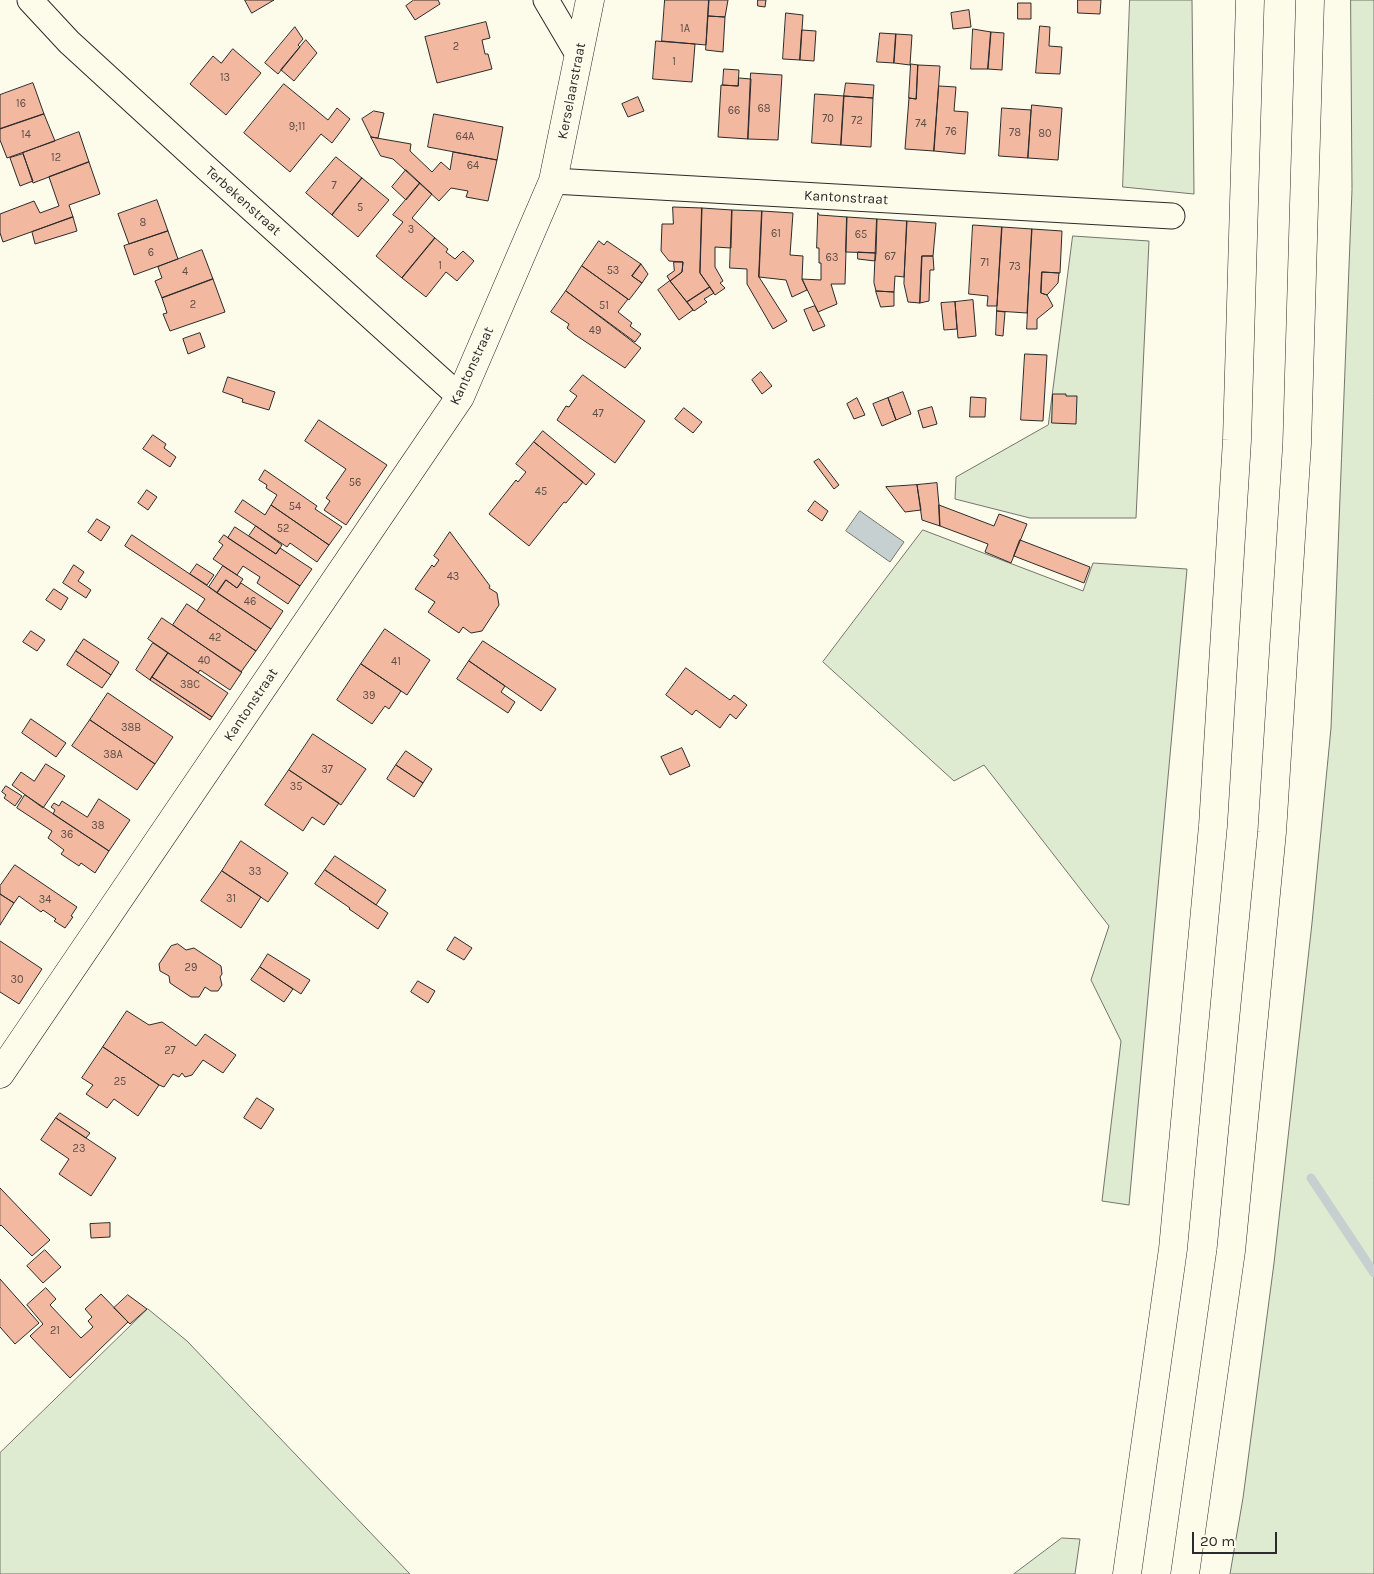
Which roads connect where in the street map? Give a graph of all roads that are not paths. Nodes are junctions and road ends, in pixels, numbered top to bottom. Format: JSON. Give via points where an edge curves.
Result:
{"nodes":[{"id":1,"x":30,"y":0,"type":"edge"},
{"id":2,"x":546,"y":0,"type":"edge"},
{"id":3,"x":590,"y":0,"type":"edge"},
{"id":4,"x":1250,"y":0,"type":"edge"},
{"id":5,"x":1310,"y":0,"type":"edge"},
{"id":6,"x":579,"y":56,"type":"junction"},
{"id":7,"x":554,"y":181,"type":"junction"},
{"id":8,"x":1172,"y":216,"type":"dead end"},
{"id":9,"x":460,"y":397,"type":"junction"},
{"id":10,"x":0,"y":1074,"type":"edge"},
{"id":11,"x":1126,"y":1574,"type":"edge"},
{"id":12,"x":1185,"y":1574,"type":"edge"}],
"edges":[{"from":1,"to":9,"type":"street","name":"Terbekenstraat","via":[[69,42]]},
{"from":2,"to":6,"type":"street"},
{"from":3,"to":6,"type":"main road","name":"Kerselaarstraat"},
{"from":4,"to":11,"type":"main road","via":[[1237,440],[1213,826],[1173,1249]]},
{"from":5,"to":12,"type":"main road","via":[[1297,444],[1272,832],[1231,1251]]},
{"from":6,"to":7,"type":"main road","name":"Kerselaarstraat"},
{"from":7,"to":8,"type":"street","name":"Kantonstraat"},
{"from":7,"to":9,"type":"main road","name":"Kantonstraat"},
{"from":9,"to":10,"type":"main road","name":"Kantonstraat"}]}
